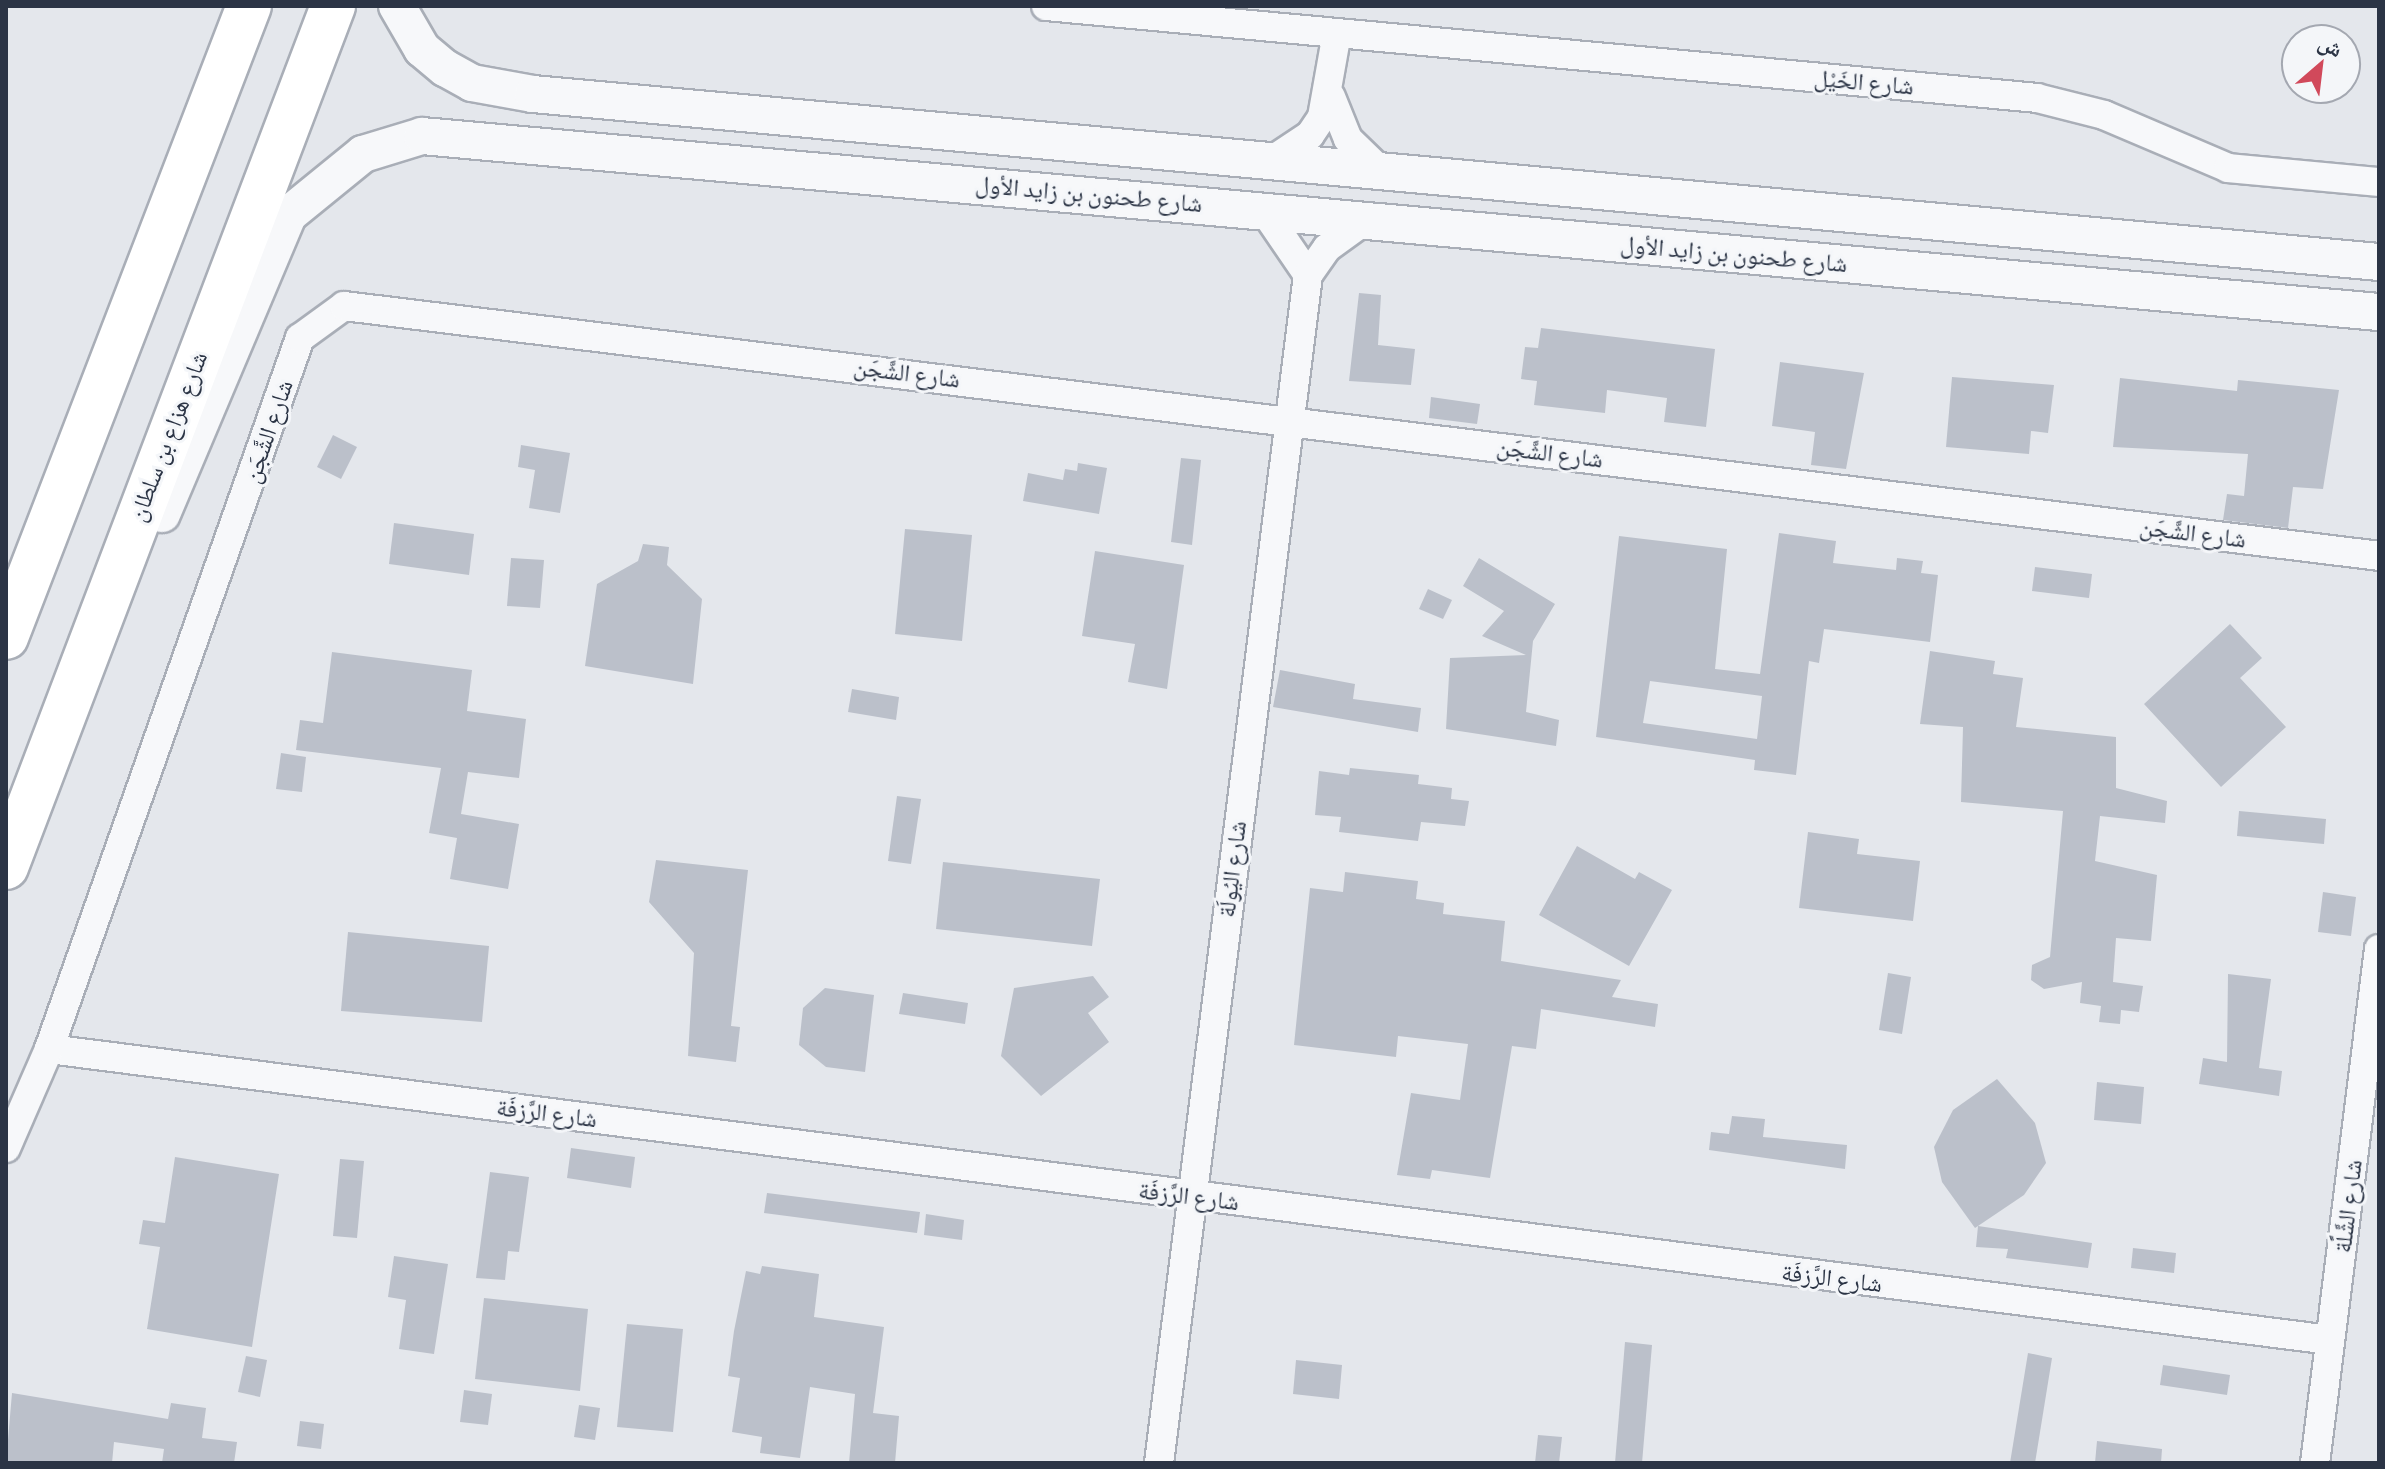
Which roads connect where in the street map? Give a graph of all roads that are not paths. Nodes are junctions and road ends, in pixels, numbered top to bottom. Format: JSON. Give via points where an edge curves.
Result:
{"nodes":[{"id":1,"x":249,"y":6,"type":"edge"},
{"id":2,"x":333,"y":6,"type":"edge"},
{"id":3,"x":397,"y":6,"type":"edge"},
{"id":4,"x":1046,"y":6,"type":"edge"},
{"id":5,"x":1337,"y":33,"type":"junction"},
{"id":6,"x":1331,"y":97,"type":"junction"},
{"id":7,"x":1274,"y":159,"type":"junction"},
{"id":8,"x":1381,"y":171,"type":"junction"},
{"id":9,"x":2379,"y":182,"type":"edge"},
{"id":10,"x":1263,"y":209,"type":"junction"},
{"id":11,"x":1367,"y":219,"type":"junction"},
{"id":12,"x":2379,"y":262,"type":"edge"},
{"id":13,"x":1308,"y":275,"type":"junction"},
{"id":14,"x":2379,"y":312,"type":"edge"},
{"id":15,"x":1289,"y":420,"type":"junction"},
{"id":16,"x":2379,"y":556,"type":"edge"},
{"id":17,"x":90,"y":636,"type":"junction"},
{"id":18,"x":6,"y":637,"type":"edge"},
{"id":19,"x":6,"y":867,"type":"edge"},
{"id":20,"x":2379,"y":949,"type":"edge"},
{"id":21,"x":49,"y":1049,"type":"junction"},
{"id":22,"x":6,"y":1148,"type":"edge"},
{"id":23,"x":1190,"y":1195,"type":"junction"},
{"id":24,"x":2330,"y":1340,"type":"junction"},
{"id":25,"x":1159,"y":1463,"type":"edge"},
{"id":26,"x":2315,"y":1463,"type":"edge"}],
"edges":[{"from":1,"to":18,"type":"main road"},
{"from":2,"to":17,"type":"main road","name":"شارع هزاع بن سلطان"},
{"from":3,"to":7,"type":"street","name":"شارع طحنون بن زايد الأول","via":[[422,49],[445,68],[502,90]]},
{"from":4,"to":5,"type":"street","name":"شارع الخَيْل"},
{"from":5,"to":6,"type":"street"},
{"from":5,"to":9,"type":"street","name":"شارع الخَيْل","via":[[2037,98],[2104,115],[2228,168]]},
{"from":6,"to":7,"type":"street","via":[[1310,135]]},
{"from":6,"to":8,"type":"street","via":[[1348,139]]},
{"from":7,"to":8,"type":"street","name":"شارع طحنون بن زايد الأول"},
{"from":8,"to":12,"type":"street","name":"شارع طحنون بن زايد الأول"},
{"from":10,"to":11,"type":"street","name":"شارع طحنون بن زايد الأول"},
{"from":10,"to":13,"type":"street"},
{"from":10,"to":17,"type":"street","name":"شارع طحنون بن زايد الأول","via":[[458,134],[392,143],[328,176],[288,215],[151,540]]},
{"from":11,"to":13,"type":"street","via":[[1327,248]]},
{"from":11,"to":14,"type":"street","name":"شارع طحنون بن زايد الأول"},
{"from":13,"to":15,"type":"street","name":"شارع اليُولَة"},
{"from":15,"to":16,"type":"street","name":"شارع الشَّجَن"},
{"from":15,"to":21,"type":"street","name":"شارع الشَّجَن","via":[[371,305],[319,318],[300,338]]},
{"from":15,"to":23,"type":"street","name":"شارع اليُولَة"},
{"from":17,"to":19,"type":"main road","name":"شارع هزاع بن سلطان"},
{"from":20,"to":24,"type":"street","name":"شارع الشَّلَّة"},
{"from":21,"to":22,"type":"street","name":"شارع الشَّجَن"},
{"from":21,"to":23,"type":"street","name":"شارع الرَّزفَة"},
{"from":23,"to":24,"type":"street","name":"شارع الرَّزفَة"},
{"from":23,"to":25,"type":"street","name":"شارع اليُولَة"},
{"from":24,"to":26,"type":"street","name":"شارع الشَّلَّة"}]}
